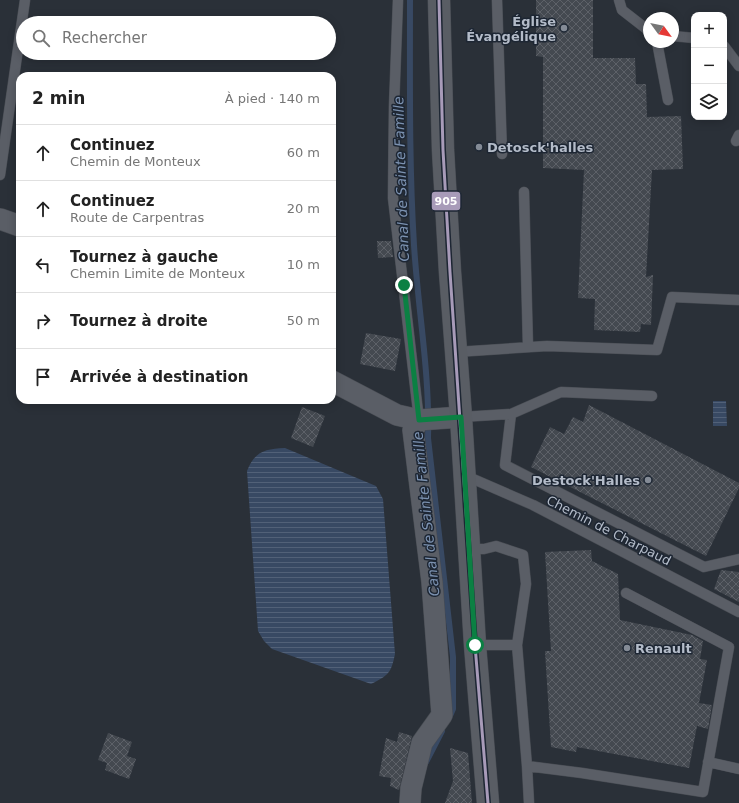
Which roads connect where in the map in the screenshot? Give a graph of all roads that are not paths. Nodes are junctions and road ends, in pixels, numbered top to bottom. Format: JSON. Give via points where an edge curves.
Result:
{"nodes":[{"id":1,"x":25,"y":0,"type":"edge"},
{"id":2,"x":398,"y":0,"type":"edge"},
{"id":3,"x":439,"y":0,"type":"edge"},
{"id":4,"x":497,"y":0,"type":"edge"},
{"id":5,"x":619,"y":0,"type":"edge"},
{"id":6,"x":23,"y":16,"type":"edge"},
{"id":7,"x":643,"y":26,"type":"edge"},
{"id":8,"x":679,"y":37,"type":"edge"},
{"id":9,"x":691,"y":38,"type":"edge"},
{"id":10,"x":658,"y":48,"type":"edge"},
{"id":11,"x":726,"y":48,"type":"edge"},
{"id":12,"x":16,"y":60,"type":"edge"},
{"id":13,"x":739,"y":66,"type":"edge"},
{"id":14,"x":668,"y":100,"type":"dead end"},
{"id":15,"x":502,"y":154,"type":"dead end"},
{"id":16,"x":0,"y":175,"type":"edge"},
{"id":17,"x":524,"y":192,"type":"dead end"},
{"id":18,"x":0,"y":219,"type":"edge"},
{"id":19,"x":16,"y":225,"type":"edge"},
{"id":20,"x":739,"y":300,"type":"edge"},
{"id":21,"x":528,"y":347,"type":"junction"},
{"id":22,"x":456,"y":352,"type":"junction"},
{"id":23,"x":336,"y":383,"type":"edge"},
{"id":24,"x":652,"y":396,"type":"dead end"},
{"id":25,"x":511,"y":414,"type":"junction"},
{"id":26,"x":461,"y":417,"type":"junction"},
{"id":27,"x":419,"y":420,"type":"junction"},
{"id":28,"x":464,"y":475,"type":"junction"},
{"id":29,"x":470,"y":549,"type":"junction"},
{"id":30,"x":739,"y":559,"type":"edge"},
{"id":31,"x":626,"y":593,"type":"dead end"},
{"id":32,"x":739,"y":612,"type":"edge"},
{"id":33,"x":517,"y":644,"type":"junction"},
{"id":34,"x":475,"y":645,"type":"junction"},
{"id":35,"x":708,"y":762,"type":"junction"},
{"id":36,"x":527,"y":766,"type":"junction"},
{"id":37,"x":739,"y":769,"type":"edge"},
{"id":38,"x":703,"y":792,"type":"junction"},
{"id":39,"x":410,"y":803,"type":"edge"},
{"id":40,"x":488,"y":803,"type":"edge"},
{"id":41,"x":529,"y":803,"type":"edge"},
{"id":42,"x":701,"y":803,"type":"edge"}],
"edges":[{"from":1,"to":6,"type":"lane"},
{"from":2,"to":27,"type":"lane","via":[[394,198]]},
{"from":3,"to":22,"type":"main road","via":[[442,150]]},
{"from":4,"to":15,"type":"lane"},
{"from":5,"to":7,"type":"lane","via":[[622,10]]},
{"from":8,"to":9,"type":"lane"},
{"from":10,"to":14,"type":"lane"},
{"from":11,"to":13,"type":"lane"},
{"from":12,"to":16,"type":"lane"},
{"from":17,"to":21,"type":"lane"},
{"from":18,"to":19,"type":"street"},
{"from":20,"to":21,"type":"lane","via":[[672,298],[657,350]]},
{"from":21,"to":22,"type":"lane"},
{"from":22,"to":26,"type":"main road"},
{"from":23,"to":27,"type":"street","via":[[397,415]]},
{"from":24,"to":25,"type":"lane","via":[[561,392]]},
{"from":25,"to":26,"type":"lane"},
{"from":25,"to":30,"type":"lane","via":[[505,465],[704,567]]},
{"from":26,"to":27,"type":"street"},
{"from":26,"to":28,"type":"main road"},
{"from":27,"to":39,"type":"street","via":[[413,430],[432,582],[442,715],[422,743]]},
{"from":28,"to":29,"type":"main road"},
{"from":28,"to":32,"type":"lane","name":"Chemin de Charpaud","via":[[532,505]]},
{"from":29,"to":33,"type":"lane","via":[[496,546],[523,555],[526,584]]},
{"from":29,"to":34,"type":"main road"},
{"from":31,"to":35,"type":"lane","via":[[729,647]]},
{"from":33,"to":34,"type":"lane"},
{"from":33,"to":36,"type":"lane"},
{"from":34,"to":40,"type":"main road"},
{"from":35,"to":37,"type":"lane"},
{"from":35,"to":38,"type":"lane"},
{"from":36,"to":38,"type":"lane"},
{"from":36,"to":41,"type":"lane"},
{"from":38,"to":42,"type":"lane"}]}
